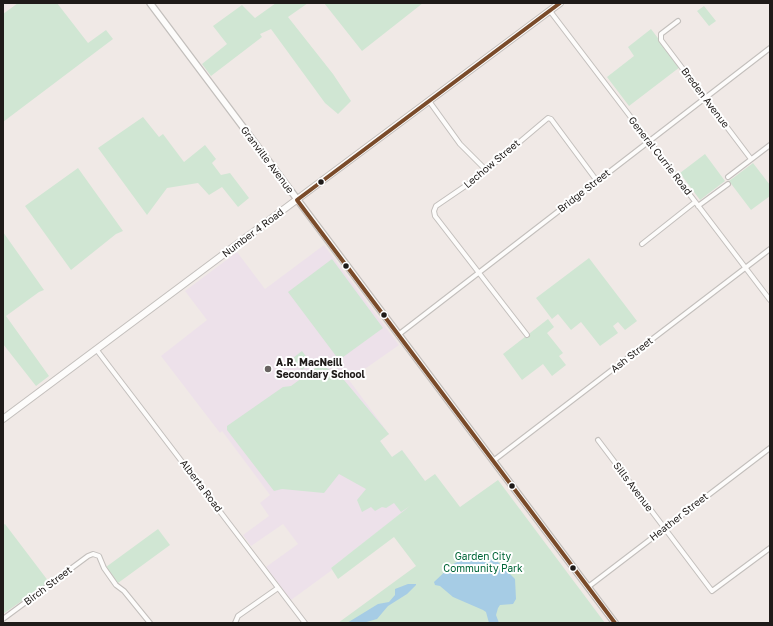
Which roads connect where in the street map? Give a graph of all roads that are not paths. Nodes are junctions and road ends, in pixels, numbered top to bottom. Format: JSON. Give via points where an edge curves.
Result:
{"nodes":[{"id":1,"x":150,"y":3,"type":"edge"},
{"id":2,"x":560,"y":3,"type":"edge"},
{"id":3,"x":550,"y":11,"type":"junction"},
{"id":4,"x":678,"y":21,"type":"dead end"},
{"id":5,"x":770,"y":48,"type":"edge"},
{"id":6,"x":705,"y":97,"type":"junction"},
{"id":7,"x":429,"y":101,"type":"junction"},
{"id":8,"x":648,"y":141,"type":"junction"},
{"id":9,"x":770,"y":145,"type":"edge"},
{"id":10,"x":751,"y":159,"type":"junction"},
{"id":11,"x":486,"y":170,"type":"junction"},
{"id":12,"x":728,"y":177,"type":"dead end"},
{"id":13,"x":597,"y":181,"type":"junction"},
{"id":14,"x":728,"y":184,"type":"dead end"},
{"id":15,"x":297,"y":200,"type":"junction"},
{"id":16,"x":697,"y":204,"type":"junction"},
{"id":17,"x":642,"y":244,"type":"dead end"},
{"id":18,"x":770,"y":249,"type":"edge"},
{"id":19,"x":745,"y":268,"type":"junction"},
{"id":20,"x":478,"y":272,"type":"junction"},
{"id":21,"x":770,"y":300,"type":"edge"},
{"id":22,"x":398,"y":335,"type":"junction"},
{"id":23,"x":527,"y":335,"type":"dead end"},
{"id":24,"x":96,"y":349,"type":"junction"},
{"id":25,"x":3,"y":419,"type":"edge"},
{"id":26,"x":598,"y":440,"type":"dead end"},
{"id":27,"x":770,"y":448,"type":"edge"},
{"id":28,"x":493,"y":461,"type":"junction"},
{"id":29,"x":665,"y":529,"type":"junction"},
{"id":30,"x":770,"y":548,"type":"edge"},
{"id":31,"x":588,"y":587,"type":"junction"},
{"id":32,"x":278,"y":588,"type":"junction"},
{"id":33,"x":3,"y":619,"type":"edge"},
{"id":34,"x":150,"y":623,"type":"edge"},
{"id":35,"x":235,"y":623,"type":"edge"},
{"id":36,"x":305,"y":623,"type":"edge"},
{"id":37,"x":615,"y":623,"type":"edge"}],
"edges":[{"from":1,"to":15,"type":"street","name":"Granville Avenue"},
{"from":2,"to":3,"type":"main road","name":"Number 4 Road"},
{"from":3,"to":7,"type":"main road","name":"Number 4 Road"},
{"from":3,"to":8,"type":"street","name":"General Currie Road"},
{"from":4,"to":6,"type":"street","name":"Breden Avenue","via":[[660,36]]},
{"from":5,"to":6,"type":"street","name":"Bridge Street"},
{"from":6,"to":8,"type":"street","name":"Bridge Street"},
{"from":6,"to":10,"type":"street","name":"Breden Avenue"},
{"from":7,"to":11,"type":"street","via":[[460,144]]},
{"from":7,"to":15,"type":"main road","name":"Number 4 Road"},
{"from":8,"to":13,"type":"street","name":"Bridge Street"},
{"from":8,"to":16,"type":"street","name":"General Currie Road"},
{"from":9,"to":10,"type":"street"},
{"from":10,"to":12,"type":"street"},
{"from":11,"to":13,"type":"street","name":"Lechow Street","via":[[548,118]]},
{"from":11,"to":20,"type":"street","name":"Lechow Street","via":[[434,210],[435,216]]},
{"from":13,"to":20,"type":"street","name":"Bridge Street"},
{"from":14,"to":16,"type":"street"},
{"from":15,"to":22,"type":"street","name":"Granville Avenue"},
{"from":15,"to":24,"type":"main road","name":"Number 4 Road"},
{"from":16,"to":17,"type":"street"},
{"from":16,"to":19,"type":"street","name":"General Currie Road"},
{"from":18,"to":19,"type":"street","name":"Ash Street"},
{"from":19,"to":21,"type":"street","name":"General Currie Road"},
{"from":19,"to":28,"type":"street","name":"Ash Street"},
{"from":20,"to":22,"type":"street","name":"Bridge Street"},
{"from":20,"to":23,"type":"street"},
{"from":22,"to":28,"type":"street","name":"Granville Avenue"},
{"from":24,"to":25,"type":"main road","name":"Number 4 Road"},
{"from":24,"to":32,"type":"street","name":"Alberta Road"},
{"from":26,"to":29,"type":"street","name":"Sills Avenue"},
{"from":27,"to":29,"type":"street","name":"Heather Street"},
{"from":28,"to":31,"type":"street","name":"Granville Avenue"},
{"from":29,"to":30,"type":"street","name":"Sills Avenue","via":[[712,591]]},
{"from":29,"to":31,"type":"street","name":"Heather Street"},
{"from":31,"to":37,"type":"street","name":"Granville Avenue"},
{"from":32,"to":35,"type":"street","via":[[238,616]]},
{"from":32,"to":36,"type":"street","name":"Alberta Road"},
{"from":33,"to":34,"type":"street","name":"Birch Street","via":[[93,554],[98,556],[116,585]]}]}
